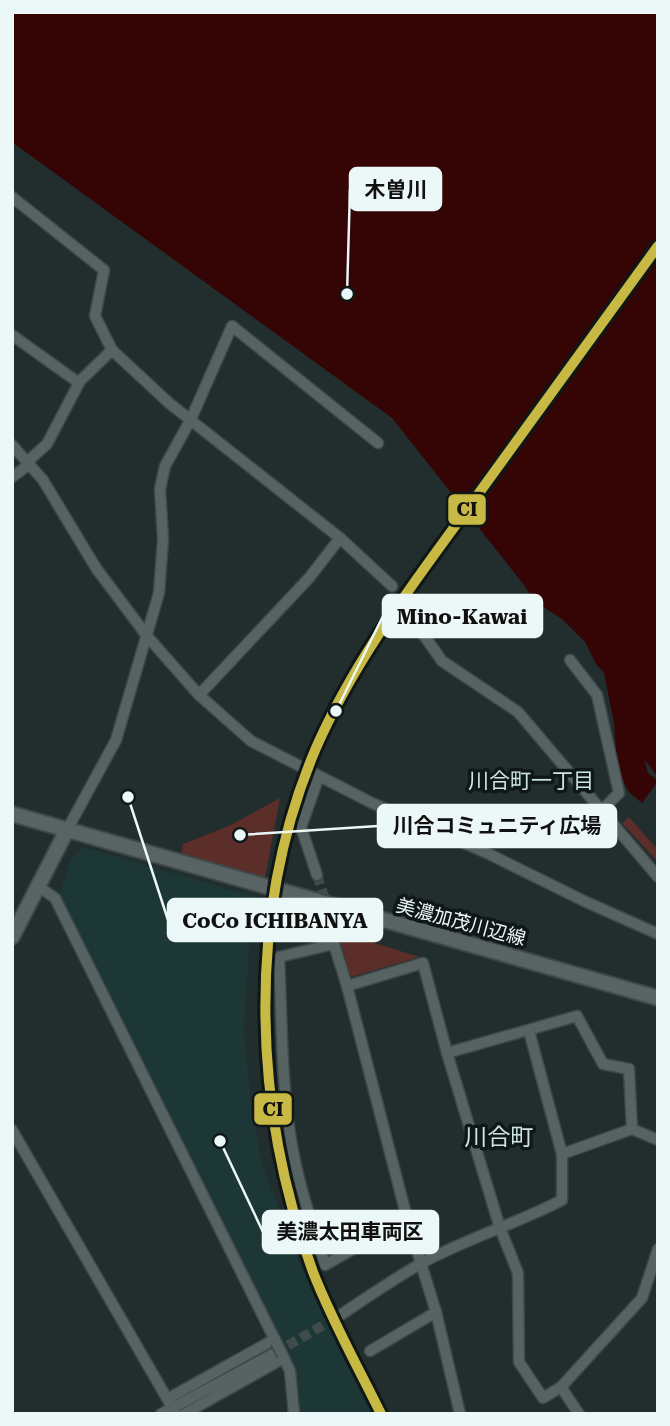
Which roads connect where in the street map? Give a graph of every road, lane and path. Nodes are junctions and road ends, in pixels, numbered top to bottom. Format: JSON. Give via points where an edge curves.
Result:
{"nodes":[{"id":1,"x":12,"y":198,"type":"edge"},
{"id":2,"x":12,"y":335,"type":"edge"},
{"id":3,"x":112,"y":350,"type":"junction"},
{"id":4,"x":79,"y":383,"type":"junction"},
{"id":5,"x":191,"y":419,"type":"junction"},
{"id":6,"x":378,"y":443,"type":"dead end"},
{"id":7,"x":12,"y":445,"type":"edge"},
{"id":8,"x":29,"y":463,"type":"junction"},
{"id":9,"x":12,"y":477,"type":"edge"},
{"id":10,"x":340,"y":538,"type":"junction"},
{"id":11,"x":392,"y":586,"type":"dead end"},
{"id":12,"x":406,"y":610,"type":"dead end"},
{"id":13,"x":147,"y":636,"type":"junction"},
{"id":14,"x":570,"y":660,"type":"dead end"},
{"id":15,"x":199,"y":695,"type":"junction"},
{"id":16,"x":319,"y":776,"type":"junction"},
{"id":17,"x":602,"y":810,"type":"junction"},
{"id":18,"x":12,"y":814,"type":"edge"},
{"id":19,"x":67,"y":830,"type":"junction"},
{"id":20,"x":317,"y":875,"type":"tunnel mouth"},
{"id":21,"x":658,"y":877,"type":"edge"},
{"id":22,"x":39,"y":887,"type":"junction"},
{"id":23,"x":332,"y":920,"type":"tunnel mouth"},
{"id":24,"x":658,"y":934,"type":"edge"},
{"id":25,"x":12,"y":937,"type":"edge"},
{"id":26,"x":334,"y":944,"type":"junction"},
{"id":27,"x":347,"y":986,"type":"junction"},
{"id":28,"x":658,"y":998,"type":"edge"},
{"id":29,"x":529,"y":1031,"type":"junction"},
{"id":30,"x":447,"y":1053,"type":"junction"},
{"id":31,"x":632,"y":1129,"type":"junction"},
{"id":32,"x":12,"y":1130,"type":"edge"},
{"id":33,"x":658,"y":1140,"type":"edge"},
{"id":34,"x":562,"y":1154,"type":"junction"},
{"id":35,"x":407,"y":1218,"type":"junction"},
{"id":36,"x":500,"y":1228,"type":"junction"},
{"id":37,"x":658,"y":1249,"type":"edge"},
{"id":38,"x":421,"y":1263,"type":"junction"},
{"id":39,"x":436,"y":1312,"type":"junction"},
{"id":40,"x":339,"y":1316,"type":"tunnel mouth"},
{"id":41,"x":278,"y":1349,"type":"junction"},
{"id":42,"x":370,"y":1351,"type":"dead end"},
{"id":43,"x":561,"y":1387,"type":"junction"},
{"id":44,"x":173,"y":1406,"type":"edge"},
{"id":45,"x":161,"y":1414,"type":"edge"},
{"id":46,"x":184,"y":1414,"type":"edge"},
{"id":47,"x":294,"y":1414,"type":"edge"},
{"id":48,"x":460,"y":1414,"type":"edge"},
{"id":49,"x":579,"y":1414,"type":"edge"}],
"edges":[{"from":1,"to":3,"type":"street","via":[[104,270],[95,316]]},
{"from":2,"to":4,"type":"street"},
{"from":3,"to":4,"type":"street"},
{"from":3,"to":5,"type":"street"},
{"from":4,"to":8,"type":"street","via":[[47,444]]},
{"from":5,"to":6,"type":"street","via":[[232,326]]},
{"from":5,"to":10,"type":"street"},
{"from":5,"to":13,"type":"street","via":[[165,466],[160,489],[159,593]]},
{"from":7,"to":8,"type":"street"},
{"from":8,"to":9,"type":"street"},
{"from":8,"to":13,"type":"street","via":[[96,568]]},
{"from":10,"to":11,"type":"street"},
{"from":10,"to":15,"type":"street","via":[[309,578]]},
{"from":12,"to":17,"type":"street","via":[[442,661],[518,712]]},
{"from":13,"to":15,"type":"street"},
{"from":13,"to":19,"type":"street","via":[[116,740]]},
{"from":14,"to":17,"type":"street","via":[[597,695],[619,793]]},
{"from":15,"to":16,"type":"street","via":[[251,741]]},
{"from":16,"to":20,"type":"street","via":[[301,827]]},
{"from":16,"to":24,"type":"street"},
{"from":17,"to":21,"type":"street"},
{"from":18,"to":19,"type":"main road","name":"美濃加茂川辺線"},
{"from":19,"to":22,"type":"main road"},
{"from":19,"to":28,"type":"main road","name":"美濃加茂川辺線"},
{"from":22,"to":25,"type":"main road"},
{"from":22,"to":41,"type":"street","via":[[55,898]]},
{"from":23,"to":26,"type":"street"},
{"from":26,"to":27,"type":"street"},
{"from":26,"to":35,"type":"street","via":[[279,957],[282,1058],[291,1141],[326,1265]]},
{"from":27,"to":30,"type":"street","via":[[423,963]]},
{"from":27,"to":35,"type":"street"},
{"from":29,"to":30,"type":"street"},
{"from":29,"to":31,"type":"street","via":[[577,1016],[603,1064],[629,1069]]},
{"from":29,"to":34,"type":"street"},
{"from":30,"to":36,"type":"street"},
{"from":31,"to":33,"type":"street"},
{"from":31,"to":34,"type":"street"},
{"from":32,"to":44,"type":"street"},
{"from":34,"to":36,"type":"street","via":[[562,1200]]},
{"from":35,"to":38,"type":"street"},
{"from":36,"to":38,"type":"street"},
{"from":36,"to":43,"type":"street","via":[[517,1273],[519,1362],[543,1398]]},
{"from":37,"to":43,"type":"street","via":[[642,1298]]},
{"from":38,"to":39,"type":"street"},
{"from":38,"to":40,"type":"street"},
{"from":39,"to":42,"type":"street"},
{"from":39,"to":48,"type":"street"},
{"from":41,"to":44,"type":"street"},
{"from":41,"to":46,"type":"street"},
{"from":41,"to":47,"type":"street","via":[[290,1371]]},
{"from":43,"to":49,"type":"street"},
{"from":44,"to":45,"type":"street"}]}
